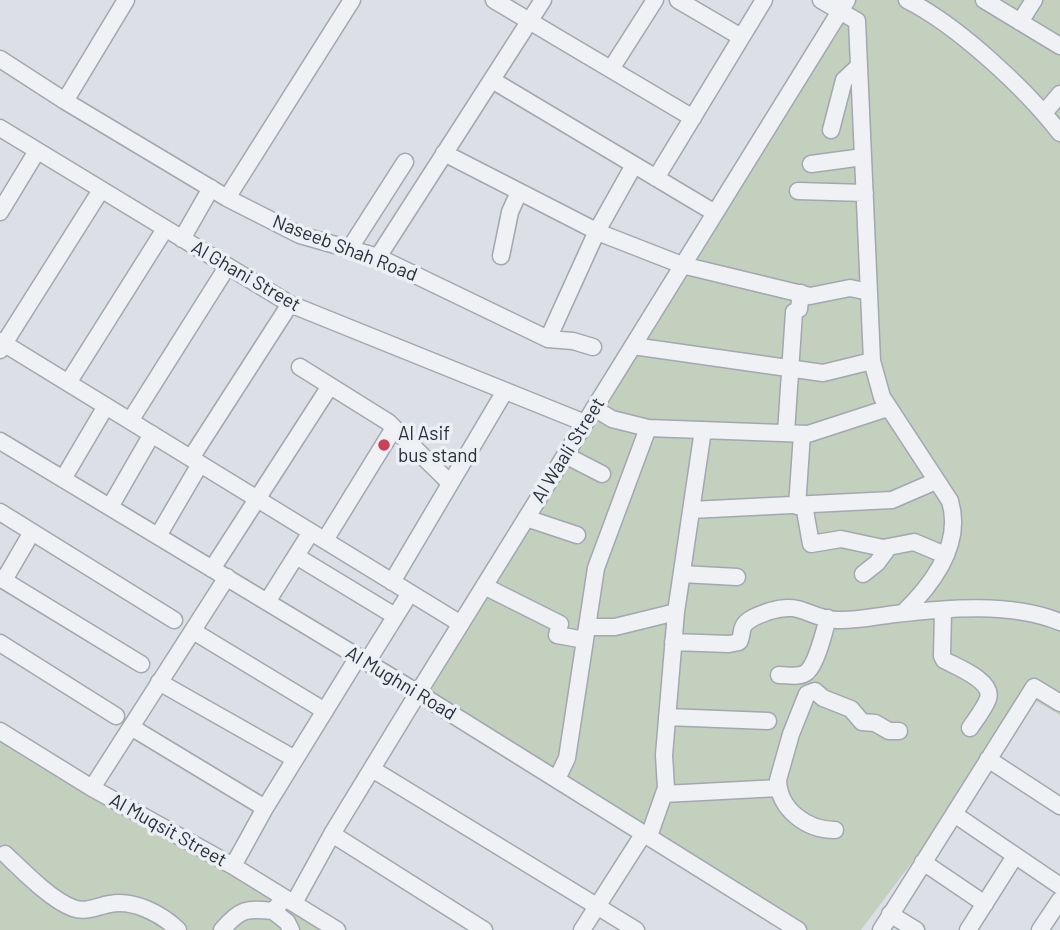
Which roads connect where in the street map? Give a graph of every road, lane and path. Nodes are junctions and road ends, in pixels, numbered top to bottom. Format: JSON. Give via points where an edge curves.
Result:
{"nodes":[{"id":1,"x":126,"y":0,"type":"edge"},
{"id":2,"x":352,"y":0,"type":"edge"},
{"id":3,"x":494,"y":0,"type":"edge"},
{"id":4,"x":543,"y":0,"type":"edge"},
{"id":5,"x":655,"y":0,"type":"edge"},
{"id":6,"x":678,"y":0,"type":"edge"},
{"id":7,"x":764,"y":0,"type":"edge"},
{"id":8,"x":821,"y":0,"type":"edge"},
{"id":9,"x":907,"y":0,"type":"edge"},
{"id":10,"x":984,"y":0,"type":"edge"},
{"id":11,"x":1034,"y":0,"type":"edge"},
{"id":12,"x":843,"y":6,"type":"edge"},
{"id":13,"x":529,"y":22,"type":"junction"},
{"id":14,"x":1020,"y":22,"type":"junction"},
{"id":15,"x":741,"y":37,"type":"junction"},
{"id":16,"x":1060,"y":46,"type":"edge"},
{"id":17,"x":0,"y":59,"type":"edge"},
{"id":18,"x":859,"y":66,"type":"junction"},
{"id":19,"x":611,"y":69,"type":"junction"},
{"id":20,"x":492,"y":80,"type":"junction"},
{"id":21,"x":1060,"y":94,"type":"edge"},
{"id":22,"x":65,"y":101,"type":"junction"},
{"id":23,"x":1044,"y":113,"type":"junction"},
{"id":24,"x":693,"y":118,"type":"junction"},
{"id":25,"x":0,"y":128,"type":"edge"},
{"id":26,"x":831,"y":130,"type":"dead end"},
{"id":27,"x":1060,"y":132,"type":"edge"},
{"id":28,"x":37,"y":151,"type":"junction"},
{"id":29,"x":444,"y":153,"type":"junction"},
{"id":30,"x":863,"y":157,"type":"junction"},
{"id":31,"x":405,"y":162,"type":"dead end"},
{"id":32,"x":811,"y":164,"type":"dead end"},
{"id":33,"x":634,"y":165,"type":"junction"},
{"id":34,"x":656,"y":178,"type":"junction"},
{"id":35,"x":211,"y":188,"type":"junction"},
{"id":36,"x":101,"y":190,"type":"junction"},
{"id":37,"x":798,"y":191,"type":"dead end"},
{"id":38,"x":519,"y":192,"type":"junction"},
{"id":39,"x":865,"y":192,"type":"junction"},
{"id":40,"x":227,"y":198,"type":"junction"},
{"id":41,"x":0,"y":212,"type":"edge"},
{"id":42,"x":715,"y":213,"type":"junction"},
{"id":43,"x":165,"y":229,"type":"junction"},
{"id":44,"x":597,"y":231,"type":"junction"},
{"id":45,"x":182,"y":239,"type":"junction"},
{"id":46,"x":350,"y":248,"type":"junction"},
{"id":47,"x":501,"y":256,"type":"dead end"},
{"id":48,"x":378,"y":257,"type":"junction"},
{"id":49,"x":682,"y":265,"type":"junction"},
{"id":50,"x":227,"y":267,"type":"junction"},
{"id":51,"x":869,"y":292,"type":"junction"},
{"id":52,"x":802,"y":293,"type":"junction"},
{"id":53,"x":290,"y":304,"type":"junction"},
{"id":54,"x":548,"y":338,"type":"junction"},
{"id":55,"x":1,"y":345,"type":"edge"},
{"id":56,"x":593,"y":346,"type":"dead end"},
{"id":57,"x":633,"y":346,"type":"junction"},
{"id":58,"x":872,"y":361,"type":"junction"},
{"id":59,"x":300,"y":367,"type":"dead end"},
{"id":60,"x":791,"y":369,"type":"junction"},
{"id":61,"x":68,"y":383,"type":"junction"},
{"id":62,"x":330,"y":386,"type":"junction"},
{"id":63,"x":505,"y":391,"type":"junction"},
{"id":64,"x":106,"y":406,"type":"junction"},
{"id":65,"x":594,"y":408,"type":"junction"},
{"id":66,"x":888,"y":408,"type":"junction"},
{"id":67,"x":130,"y":421,"type":"junction"},
{"id":68,"x":585,"y":423,"type":"junction"},
{"id":69,"x":394,"y":428,"type":"junction"},
{"id":70,"x":648,"y":428,"type":"junction"},
{"id":71,"x":703,"y":430,"type":"junction"},
{"id":72,"x":152,"y":434,"type":"junction"},
{"id":73,"x":794,"y":434,"type":"junction"},
{"id":74,"x":0,"y":441,"type":"edge"},
{"id":75,"x":565,"y":455,"type":"junction"},
{"id":76,"x":196,"y":461,"type":"junction"},
{"id":77,"x":601,"y":474,"type":"dead end"},
{"id":78,"x":63,"y":479,"type":"junction"},
{"id":79,"x":936,"y":481,"type":"junction"},
{"id":80,"x":450,"y":483,"type":"junction"},
{"id":81,"x":257,"y":499,"type":"junction"},
{"id":82,"x":800,"y":505,"type":"junction"},
{"id":83,"x":110,"y":507,"type":"junction"},
{"id":84,"x":691,"y":510,"type":"junction"},
{"id":85,"x":0,"y":512,"type":"edge"},
{"id":86,"x":526,"y":518,"type":"junction"},
{"id":87,"x":32,"y":532,"type":"junction"},
{"id":88,"x":577,"y":535,"type":"dead end"},
{"id":89,"x":158,"y":536,"type":"junction"},
{"id":90,"x":318,"y":536,"type":"junction"},
{"id":91,"x":888,"y":548,"type":"junction"},
{"id":92,"x":945,"y":555,"type":"junction"},
{"id":93,"x":296,"y":556,"type":"junction"},
{"id":94,"x":220,"y":573,"type":"junction"},
{"id":95,"x":682,"y":574,"type":"junction"},
{"id":96,"x":863,"y":574,"type":"dead end"},
{"id":97,"x":737,"y":577,"type":"dead end"},
{"id":98,"x":2,"y":579,"type":"edge"},
{"id":99,"x":392,"y":582,"type":"junction"},
{"id":100,"x":484,"y":586,"type":"junction"},
{"id":101,"x":410,"y":593,"type":"junction"},
{"id":102,"x":267,"y":602,"type":"junction"},
{"id":103,"x":943,"y":611,"type":"junction"},
{"id":104,"x":676,"y":612,"type":"junction"},
{"id":105,"x":903,"y":613,"type":"junction"},
{"id":106,"x":395,"y":616,"type":"junction"},
{"id":107,"x":828,"y":618,"type":"junction"},
{"id":108,"x":174,"y":620,"type":"dead end"},
{"id":109,"x":1060,"y":622,"type":"edge"},
{"id":110,"x":461,"y":624,"type":"junction"},
{"id":111,"x":192,"y":631,"type":"junction"},
{"id":112,"x":586,"y":634,"type":"junction"},
{"id":113,"x":673,"y":642,"type":"junction"},
{"id":114,"x":0,"y":643,"type":"edge"},
{"id":115,"x":363,"y":659,"type":"junction"},
{"id":116,"x":141,"y":664,"type":"dead end"},
{"id":117,"x":779,"y":675,"type":"dead end"},
{"id":118,"x":159,"y":682,"type":"junction"},
{"id":119,"x":418,"y":693,"type":"junction"},
{"id":120,"x":1060,"y":703,"type":"edge"},
{"id":121,"x":325,"y":711,"type":"junction"},
{"id":122,"x":116,"y":716,"type":"dead end"},
{"id":123,"x":667,"y":716,"type":"junction"},
{"id":124,"x":768,"y":721,"type":"dead end"},
{"id":125,"x":131,"y":727,"type":"junction"},
{"id":126,"x":970,"y":728,"type":"dead end"},
{"id":127,"x":0,"y":731,"type":"edge"},
{"id":128,"x":899,"y":731,"type":"dead end"},
{"id":129,"x":295,"y":759,"type":"junction"},
{"id":130,"x":988,"y":759,"type":"junction"},
{"id":131,"x":372,"y":769,"type":"junction"},
{"id":132,"x":557,"y":779,"type":"junction"},
{"id":133,"x":92,"y":788,"type":"junction"},
{"id":134,"x":779,"y":788,"type":"junction"},
{"id":135,"x":664,"y":794,"type":"junction"},
{"id":136,"x":1060,"y":806,"type":"edge"},
{"id":137,"x":265,"y":808,"type":"junction"},
{"id":138,"x":954,"y":814,"type":"junction"},
{"id":139,"x":835,"y":830,"type":"dead end"},
{"id":140,"x":332,"y":834,"type":"junction"},
{"id":141,"x":647,"y":835,"type":"junction"},
{"id":142,"x":5,"y":854,"type":"dead end"},
{"id":143,"x":1015,"y":856,"type":"junction"},
{"id":144,"x":923,"y":862,"type":"junction"},
{"id":145,"x":233,"y":866,"type":"junction"},
{"id":146,"x":1060,"y":887,"type":"edge"},
{"id":147,"x":1060,"y":900,"type":"edge"},
{"id":148,"x":284,"y":904,"type":"junction"},
{"id":149,"x":985,"y":904,"type":"junction"},
{"id":150,"x":597,"y":906,"type":"junction"},
{"id":151,"x":890,"y":914,"type":"junction"},
{"id":152,"x":226,"y":928,"type":"edge"},
{"id":153,"x":178,"y":930,"type":"edge"},
{"id":154,"x":291,"y":930,"type":"edge"},
{"id":155,"x":337,"y":930,"type":"edge"},
{"id":156,"x":484,"y":930,"type":"edge"},
{"id":157,"x":582,"y":930,"type":"edge"},
{"id":158,"x":636,"y":930,"type":"edge"},
{"id":159,"x":798,"y":930,"type":"edge"},
{"id":160,"x":881,"y":930,"type":"edge"},
{"id":161,"x":916,"y":930,"type":"edge"},
{"id":162,"x":968,"y":930,"type":"edge"},
{"id":163,"x":1040,"y":930,"type":"edge"}],
"edges":[{"from":1,"to":22,"type":"street"},
{"from":2,"to":40,"type":"street"},
{"from":3,"to":13,"type":"street"},
{"from":4,"to":13,"type":"street"},
{"from":5,"to":19,"type":"street"},
{"from":6,"to":15,"type":"street"},
{"from":7,"to":15,"type":"street"},
{"from":8,"to":12,"type":"street"},
{"from":9,"to":23,"type":"street","via":[[959,35]]},
{"from":10,"to":14,"type":"street"},
{"from":11,"to":14,"type":"street"},
{"from":12,"to":18,"type":"street","via":[[858,21]]},
{"from":12,"to":42,"type":"street","name":"Al Waali Street"},
{"from":13,"to":19,"type":"street"},
{"from":13,"to":20,"type":"street"},
{"from":14,"to":16,"type":"street"},
{"from":15,"to":24,"type":"street"},
{"from":17,"to":22,"type":"street","name":"Naseeb Shah Road"},
{"from":18,"to":26,"type":"street","via":[[844,80]]},
{"from":18,"to":30,"type":"street"},
{"from":19,"to":24,"type":"street"},
{"from":20,"to":29,"type":"street"},
{"from":20,"to":33,"type":"street"},
{"from":21,"to":23,"type":"street"},
{"from":22,"to":35,"type":"street","name":"Naseeb Shah Road"},
{"from":23,"to":27,"type":"street"},
{"from":24,"to":34,"type":"street"},
{"from":25,"to":28,"type":"street","name":"Al Ghani Street"},
{"from":28,"to":36,"type":"street","name":"Al Ghani Street"},
{"from":28,"to":41,"type":"street"},
{"from":29,"to":38,"type":"street"},
{"from":29,"to":48,"type":"street"},
{"from":30,"to":32,"type":"street"},
{"from":30,"to":39,"type":"street"},
{"from":31,"to":46,"type":"street"},
{"from":33,"to":34,"type":"street"},
{"from":33,"to":44,"type":"street"},
{"from":34,"to":42,"type":"street"},
{"from":35,"to":40,"type":"street","name":"Naseeb Shah Road"},
{"from":35,"to":45,"type":"street"},
{"from":36,"to":43,"type":"street","name":"Al Ghani Street"},
{"from":36,"to":55,"type":"street"},
{"from":37,"to":39,"type":"street"},
{"from":38,"to":44,"type":"street"},
{"from":38,"to":47,"type":"street"},
{"from":39,"to":51,"type":"street"},
{"from":40,"to":46,"type":"street","name":"Naseeb Shah Road","via":[[300,235]]},
{"from":42,"to":49,"type":"street","name":"Al Waali Street"},
{"from":43,"to":45,"type":"street","name":"Al Ghani Street"},
{"from":43,"to":61,"type":"street"},
{"from":44,"to":49,"type":"street"},
{"from":44,"to":54,"type":"street"},
{"from":45,"to":50,"type":"street","name":"Al Ghani Street"},
{"from":46,"to":48,"type":"street","name":"Naseeb Shah Road"},
{"from":48,"to":54,"type":"street","name":"Naseeb Shah Road"},
{"from":49,"to":52,"type":"street"},
{"from":49,"to":57,"type":"street","name":"Al Waali Street"},
{"from":50,"to":53,"type":"street","name":"Al Ghani Street"},
{"from":50,"to":67,"type":"street"},
{"from":51,"to":52,"type":"street","via":[[850,288],[810,296]]},
{"from":51,"to":58,"type":"street"},
{"from":52,"to":60,"type":"street","via":[[794,312]]},
{"from":53,"to":63,"type":"street","name":"Al Ghani Street"},
{"from":53,"to":76,"type":"street"},
{"from":54,"to":56,"type":"street","name":"Naseeb Shah Road"},
{"from":55,"to":61,"type":"street"},
{"from":57,"to":60,"type":"street"},
{"from":57,"to":65,"type":"street","name":"Al Waali Street"},
{"from":58,"to":60,"type":"street","via":[[823,373]]},
{"from":58,"to":66,"type":"street"},
{"from":59,"to":62,"type":"street"},
{"from":60,"to":73,"type":"street"},
{"from":61,"to":64,"type":"street"},
{"from":62,"to":69,"type":"street"},
{"from":62,"to":81,"type":"street"},
{"from":63,"to":68,"type":"street","name":"Al Ghani Street"},
{"from":63,"to":80,"type":"street"},
{"from":64,"to":67,"type":"street"},
{"from":64,"to":78,"type":"street"},
{"from":65,"to":68,"type":"street","name":"Al Waali Street"},
{"from":65,"to":70,"type":"street","via":[[612,419]]},
{"from":66,"to":73,"type":"street","via":[[808,434]]},
{"from":66,"to":79,"type":"street"},
{"from":67,"to":72,"type":"street"},
{"from":68,"to":75,"type":"street","name":"Al Waali Street"},
{"from":69,"to":80,"type":"street"},
{"from":69,"to":90,"type":"street"},
{"from":70,"to":71,"type":"street"},
{"from":70,"to":112,"type":"street","via":[[600,555]]},
{"from":71,"to":73,"type":"street"},
{"from":71,"to":84,"type":"street"},
{"from":72,"to":76,"type":"street"},
{"from":72,"to":83,"type":"street"},
{"from":73,"to":82,"type":"street"},
{"from":74,"to":78,"type":"street","name":"Al Mughni Road"},
{"from":75,"to":77,"type":"street"},
{"from":75,"to":86,"type":"street","name":"Al Waali Street"},
{"from":76,"to":81,"type":"street"},
{"from":76,"to":89,"type":"street"},
{"from":78,"to":83,"type":"street","name":"Al Mughni Road"},
{"from":79,"to":82,"type":"street","via":[[892,500]]},
{"from":79,"to":92,"type":"street","via":[[953,513]]},
{"from":80,"to":99,"type":"street"},
{"from":81,"to":90,"type":"street"},
{"from":81,"to":94,"type":"street"},
{"from":82,"to":84,"type":"street"},
{"from":82,"to":91,"type":"street","via":[[811,544],[841,539]]},
{"from":83,"to":89,"type":"street","name":"Al Mughni Road"},
{"from":84,"to":95,"type":"street"},
{"from":85,"to":87,"type":"street"},
{"from":86,"to":88,"type":"street"},
{"from":86,"to":100,"type":"street","name":"Al Waali Street"},
{"from":87,"to":98,"type":"street"},
{"from":87,"to":108,"type":"street"},
{"from":89,"to":94,"type":"street","name":"Al Mughni Road"},
{"from":90,"to":93,"type":"street"},
{"from":90,"to":99,"type":"street"},
{"from":91,"to":92,"type":"street","via":[[914,542]]},
{"from":91,"to":96,"type":"street"},
{"from":92,"to":105,"type":"street","via":[[941,568]]},
{"from":93,"to":102,"type":"street"},
{"from":93,"to":106,"type":"street"},
{"from":94,"to":102,"type":"street","name":"Al Mughni Road"},
{"from":94,"to":111,"type":"street"},
{"from":95,"to":97,"type":"street"},
{"from":95,"to":104,"type":"street"},
{"from":98,"to":116,"type":"street"},
{"from":99,"to":101,"type":"street"},
{"from":100,"to":110,"type":"street","name":"Al Waali Street"},
{"from":100,"to":112,"type":"street","via":[[560,624],[557,635]]},
{"from":101,"to":106,"type":"street"},
{"from":101,"to":110,"type":"street"},
{"from":102,"to":115,"type":"street","name":"Al Mughni Road"},
{"from":103,"to":105,"type":"street"},
{"from":103,"to":109,"type":"street","via":[[990,608]]},
{"from":103,"to":126,"type":"street","via":[[944,660],[984,683],[989,692]]},
{"from":104,"to":112,"type":"street"},
{"from":104,"to":113,"type":"street"},
{"from":105,"to":107,"type":"street"},
{"from":106,"to":115,"type":"street"},
{"from":107,"to":113,"type":"street","via":[[794,606],[750,619],[743,625],[739,642]]},
{"from":107,"to":117,"type":"street","via":[[807,672]]},
{"from":110,"to":119,"type":"street","name":"Al Waali Street"},
{"from":111,"to":118,"type":"street"},
{"from":111,"to":121,"type":"street"},
{"from":112,"to":132,"type":"street","via":[[567,758]]},
{"from":113,"to":123,"type":"street"},
{"from":114,"to":122,"type":"street"},
{"from":115,"to":119,"type":"street","name":"Al Mughni Road"},
{"from":115,"to":121,"type":"street"},
{"from":118,"to":125,"type":"street"},
{"from":118,"to":129,"type":"street"},
{"from":119,"to":131,"type":"street","name":"Al Waali Street"},
{"from":119,"to":132,"type":"street","name":"Al Mughni Road"},
{"from":120,"to":130,"type":"street","via":[[1034,687]]},
{"from":121,"to":129,"type":"street"},
{"from":123,"to":124,"type":"street"},
{"from":123,"to":135,"type":"street"},
{"from":125,"to":133,"type":"street"},
{"from":125,"to":137,"type":"street"},
{"from":127,"to":133,"type":"street","name":"Al Muqsit Street"},
{"from":128,"to":134,"type":"street","via":[[862,722],[851,709],[809,692],[791,734]]},
{"from":129,"to":137,"type":"street"},
{"from":130,"to":136,"type":"street"},
{"from":130,"to":138,"type":"street"},
{"from":131,"to":140,"type":"street","name":"Al Waali Street"},
{"from":131,"to":150,"type":"street"},
{"from":132,"to":141,"type":"street","name":"Al Mughni Road"},
{"from":133,"to":145,"type":"street","name":"Al Muqsit Street"},
{"from":134,"to":135,"type":"street"},
{"from":134,"to":139,"type":"street","via":[[787,805],[803,821],[814,828]]},
{"from":135,"to":141,"type":"street"},
{"from":137,"to":145,"type":"street"},
{"from":138,"to":143,"type":"street"},
{"from":138,"to":144,"type":"street"},
{"from":140,"to":148,"type":"street","name":"Al Waali Street"},
{"from":140,"to":156,"type":"street"},
{"from":141,"to":150,"type":"street"},
{"from":141,"to":159,"type":"street","name":"Al Mughni Road"},
{"from":142,"to":153,"type":"street","via":[[28,877],[74,908],[130,904],[158,915]]},
{"from":143,"to":146,"type":"street"},
{"from":143,"to":149,"type":"street"},
{"from":144,"to":149,"type":"street"},
{"from":144,"to":151,"type":"street"},
{"from":145,"to":148,"type":"street","name":"Al Muqsit Street"},
{"from":147,"to":163,"type":"street"},
{"from":148,"to":152,"type":"street","via":[[245,910]]},
{"from":148,"to":154,"type":"street"},
{"from":148,"to":155,"type":"street","name":"Al Muqsit Street"},
{"from":149,"to":162,"type":"street"},
{"from":150,"to":157,"type":"street"},
{"from":150,"to":158,"type":"street"},
{"from":151,"to":160,"type":"street"},
{"from":151,"to":161,"type":"street"}]}
